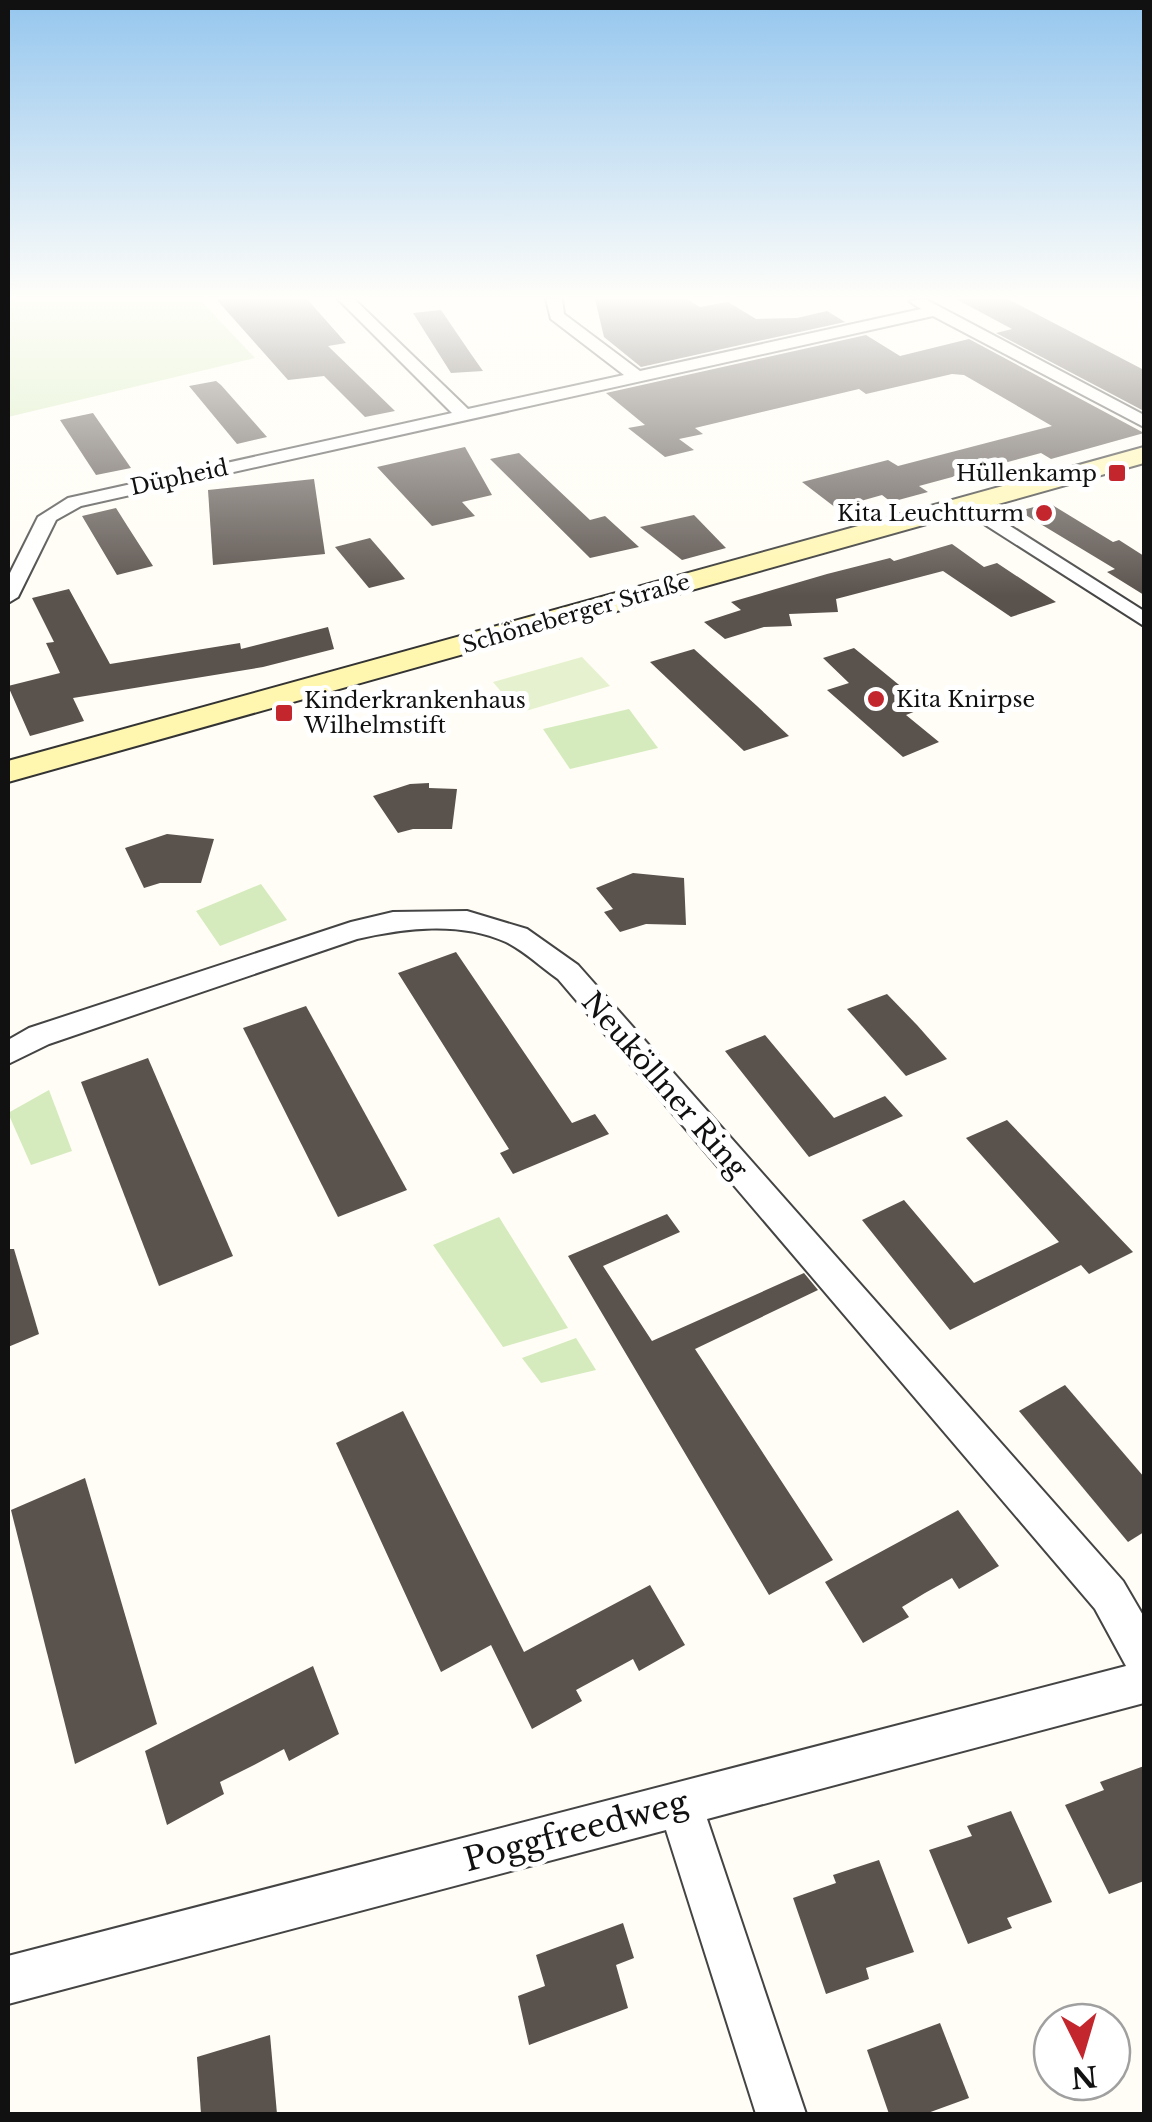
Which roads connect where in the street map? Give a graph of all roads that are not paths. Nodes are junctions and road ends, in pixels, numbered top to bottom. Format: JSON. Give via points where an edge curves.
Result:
{"nodes":[{"id":1,"x":446,"y":398,"type":"edge"},
{"id":2,"x":535,"y":398,"type":"edge"},
{"id":3,"x":1099,"y":398,"type":"edge"},
{"id":4,"x":462,"y":414,"type":"junction"},
{"id":5,"x":1144,"y":422,"type":"edge"},
{"id":6,"x":1144,"y":454,"type":"edge"},
{"id":7,"x":966,"y":504,"type":"junction"},
{"id":8,"x":8,"y":597,"type":"edge"},
{"id":9,"x":1144,"y":620,"type":"edge"},
{"id":10,"x":9,"y":769,"type":"edge"},
{"id":11,"x":8,"y":1053,"type":"edge"},
{"id":12,"x":1144,"y":1656,"type":"edge"},
{"id":13,"x":1144,"y":1682,"type":"edge"},
{"id":14,"x":680,"y":1804,"type":"junction"},
{"id":15,"x":8,"y":1980,"type":"edge"},
{"id":16,"x":780,"y":2114,"type":"edge"}],
"edges":[{"from":1,"to":4,"type":"street"},
{"from":2,"to":4,"type":"street","name":"Düpheid"},
{"from":3,"to":5,"type":"street"},
{"from":4,"to":8,"type":"street","name":"Düpheid","via":[[75,502],[48,517]]},
{"from":6,"to":7,"type":"street","name":"Schöneberger Straße"},
{"from":7,"to":9,"type":"street"},
{"from":7,"to":10,"type":"street","name":"Schöneberger Straße"},
{"from":11,"to":12,"type":"street","name":"Neuköllner Ring","via":[[100,1014],[393,920],[467,920],[518,936],[568,972],[820,1258],[1109,1595]]},
{"from":13,"to":14,"type":"street","name":"Poggfreedweg"},
{"from":14,"to":15,"type":"street","name":"Poggfreedweg"},
{"from":14,"to":16,"type":"street"}]}
